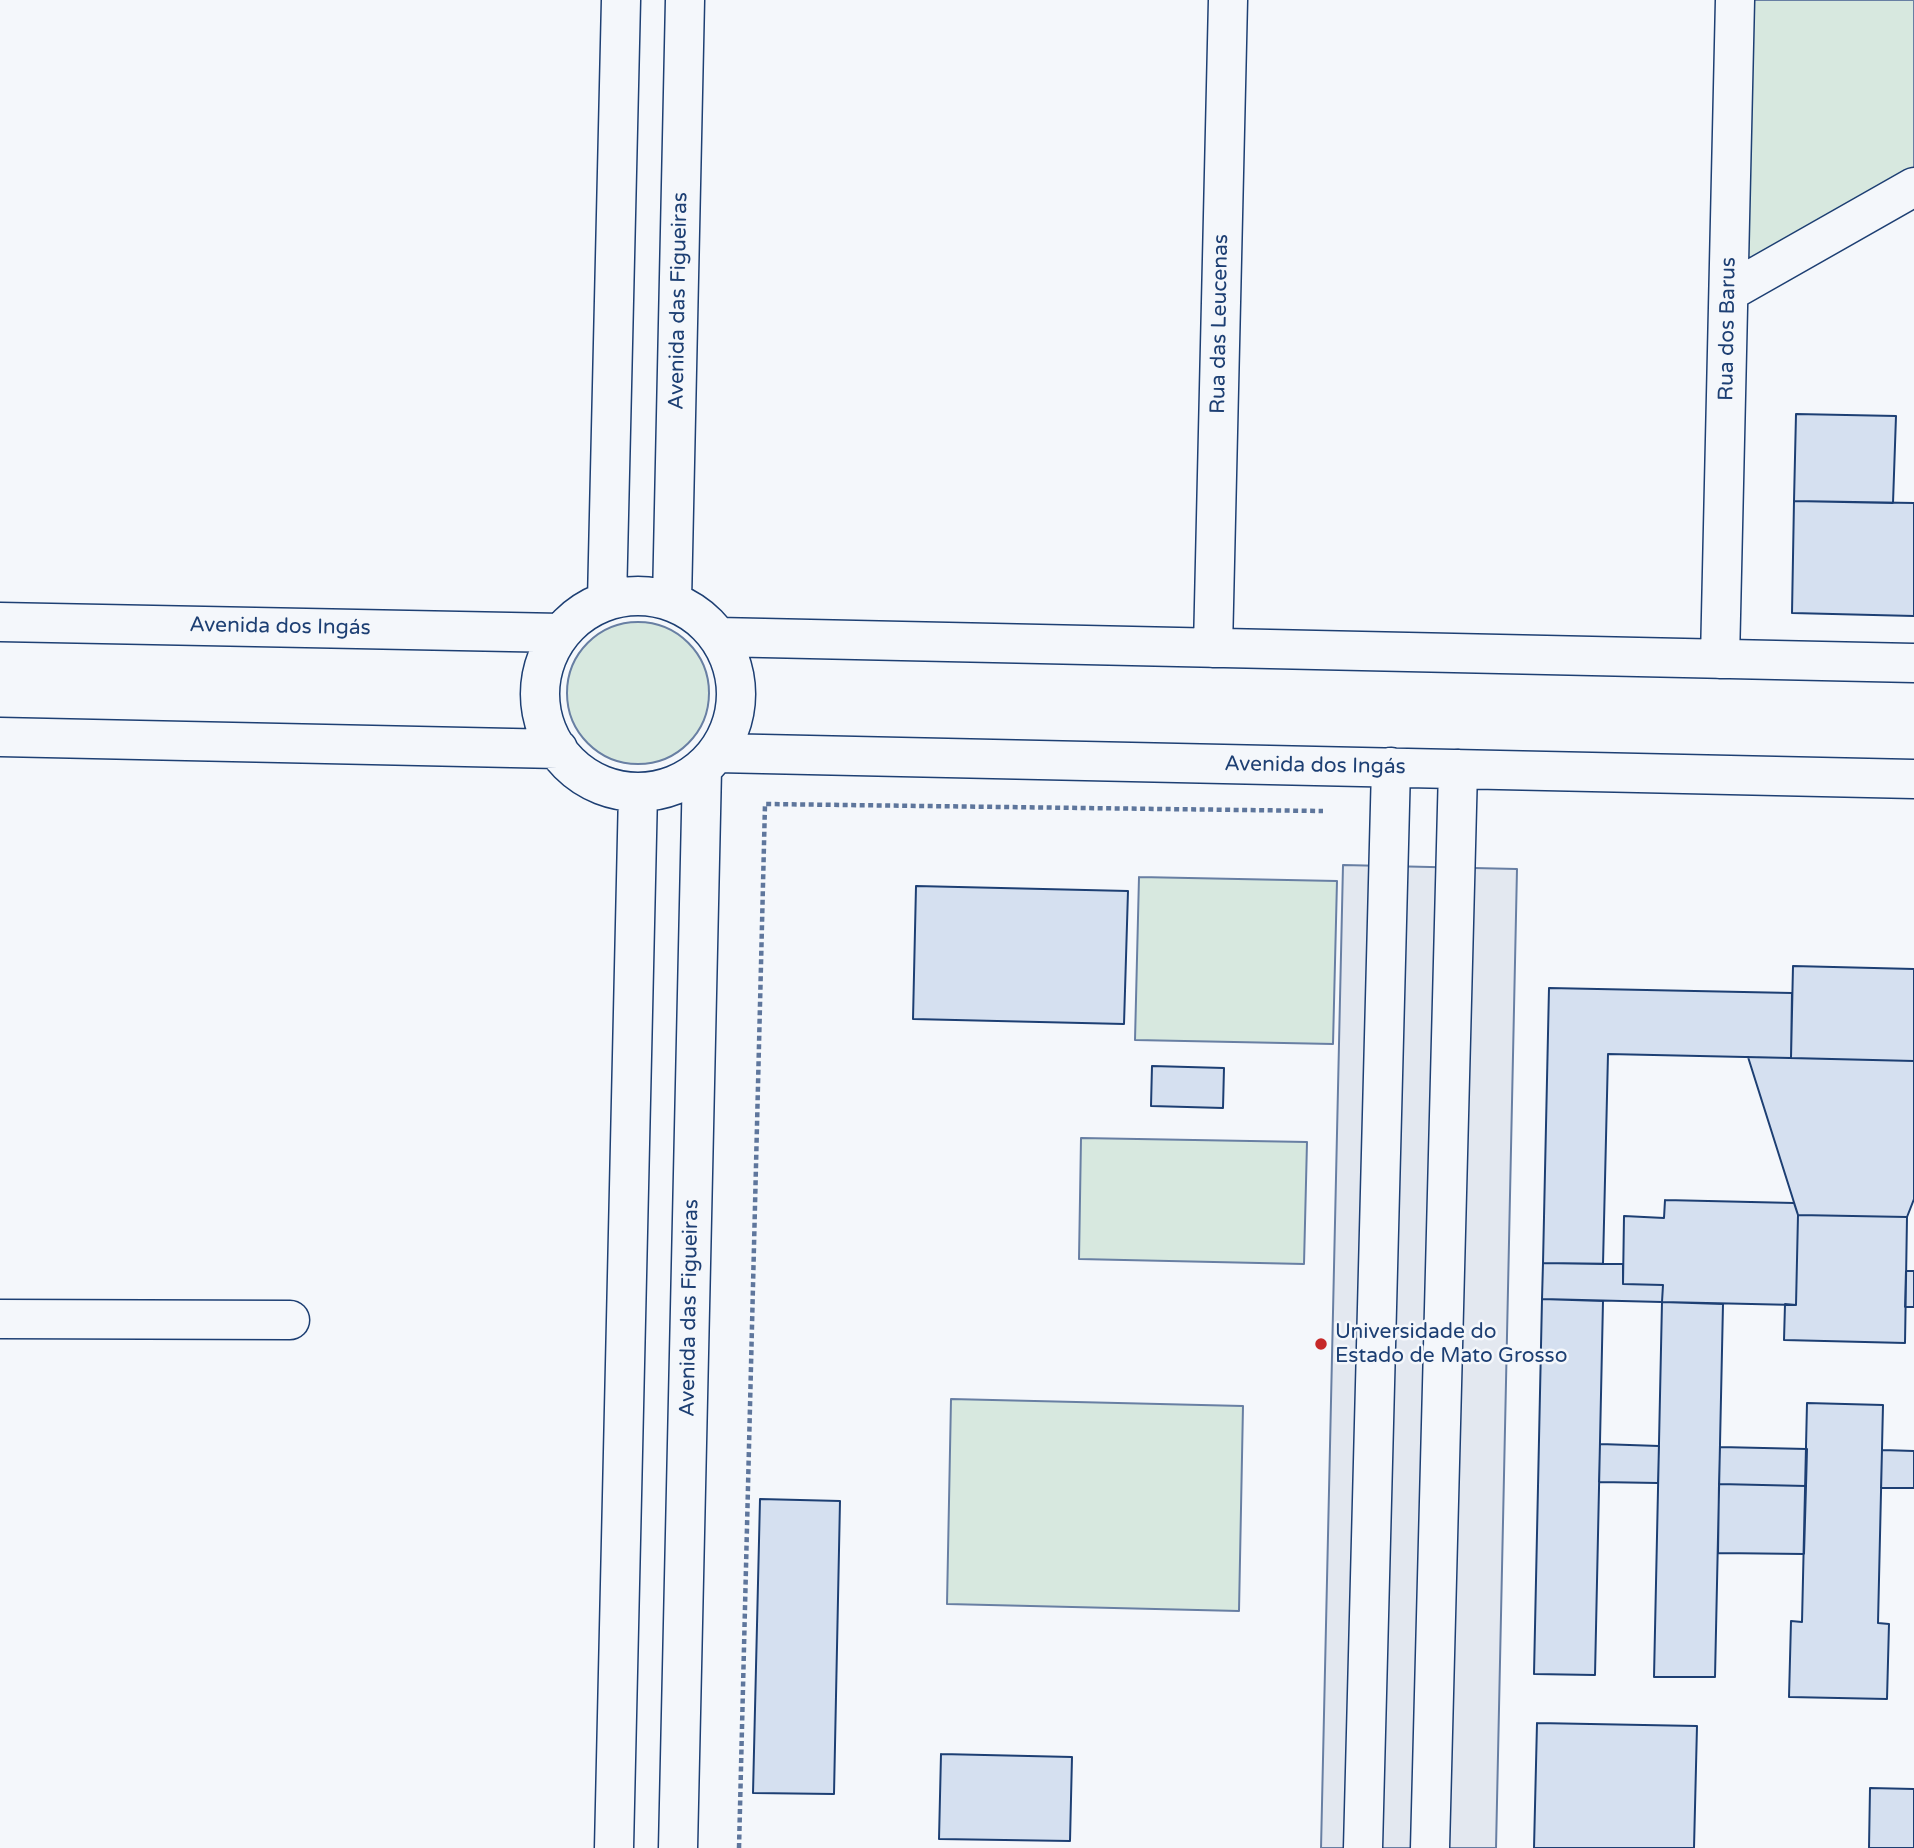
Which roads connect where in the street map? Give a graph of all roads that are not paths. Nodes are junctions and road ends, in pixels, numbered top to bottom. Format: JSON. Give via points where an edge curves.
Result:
{"nodes":[{"id":1,"x":621,"y":0,"type":"edge"},
{"id":2,"x":685,"y":0,"type":"edge"},
{"id":3,"x":1228,"y":0,"type":"edge"},
{"id":4,"x":1735,"y":0,"type":"edge"},
{"id":5,"x":1914,"y":187,"type":"edge"},
{"id":6,"x":1728,"y":292,"type":"junction"},
{"id":7,"x":607,"y":601,"type":"junction"},
{"id":8,"x":672,"y":601,"type":"junction"},
{"id":9,"x":0,"y":622,"type":"edge"},
{"id":10,"x":561,"y":633,"type":"junction"},
{"id":11,"x":718,"y":637,"type":"junction"},
{"id":12,"x":1213,"y":648,"type":"junction"},
{"id":13,"x":1720,"y":659,"type":"junction"},
{"id":14,"x":1914,"y":663,"type":"edge"},
{"id":15,"x":0,"y":737,"type":"edge"},
{"id":16,"x":558,"y":749,"type":"junction"},
{"id":17,"x":710,"y":761,"type":"junction"},
{"id":18,"x":1391,"y":767,"type":"junction"},
{"id":19,"x":1458,"y":769,"type":"junction"},
{"id":20,"x":1914,"y":779,"type":"edge"},
{"id":21,"x":638,"y":792,"type":"junction"},
{"id":22,"x":0,"y":1319,"type":"edge"},
{"id":23,"x":290,"y":1320,"type":"dead end"},
{"id":24,"x":614,"y":1848,"type":"edge"},
{"id":25,"x":678,"y":1848,"type":"edge"},
{"id":26,"x":1363,"y":1848,"type":"edge"},
{"id":27,"x":1430,"y":1848,"type":"edge"}],
"edges":[{"from":1,"to":7,"type":"street"},
{"from":2,"to":8,"type":"street","name":"Avenida das Figueiras"},
{"from":3,"to":12,"type":"street","name":"Rua das Leucenas"},
{"from":4,"to":6,"type":"street","name":"Rua dos Barus"},
{"from":5,"to":6,"type":"street"},
{"from":6,"to":13,"type":"street","name":"Rua dos Barus"},
{"from":7,"to":8,"type":"street","name":"Avenida das Figueiras","via":[[643,595]]},
{"from":7,"to":10,"type":"street","name":"Avenida das Figueiras","via":[[583,613]]},
{"from":8,"to":11,"type":"street","name":"Avenida das Figueiras","via":[[692,610]]},
{"from":9,"to":10,"type":"street","name":"Avenida dos Ingás"},
{"from":10,"to":16,"type":"street","name":"Avenida das Figueiras","via":[[545,664],[540,690],[542,715]]},
{"from":11,"to":12,"type":"street"},
{"from":11,"to":17,"type":"street","name":"Avenida das Figueiras","via":[[735,674],[737,699],[732,725]]},
{"from":12,"to":13,"type":"street"},
{"from":13,"to":14,"type":"street"},
{"from":15,"to":16,"type":"street"},
{"from":16,"to":21,"type":"street","name":"Avenida das Figueiras","via":[[585,777],[609,788]]},
{"from":17,"to":18,"type":"street","name":"Avenida dos Ingás"},
{"from":17,"to":21,"type":"street","name":"Avenida das Figueiras","via":[[683,782],[659,791]]},
{"from":17,"to":25,"type":"street","name":"Avenida das Figueiras"},
{"from":18,"to":19,"type":"street","name":"Avenida dos Ingás"},
{"from":18,"to":26,"type":"street"},
{"from":19,"to":20,"type":"street","name":"Avenida dos Ingás"},
{"from":19,"to":27,"type":"street"},
{"from":21,"to":24,"type":"street"},
{"from":22,"to":23,"type":"street"}]}
